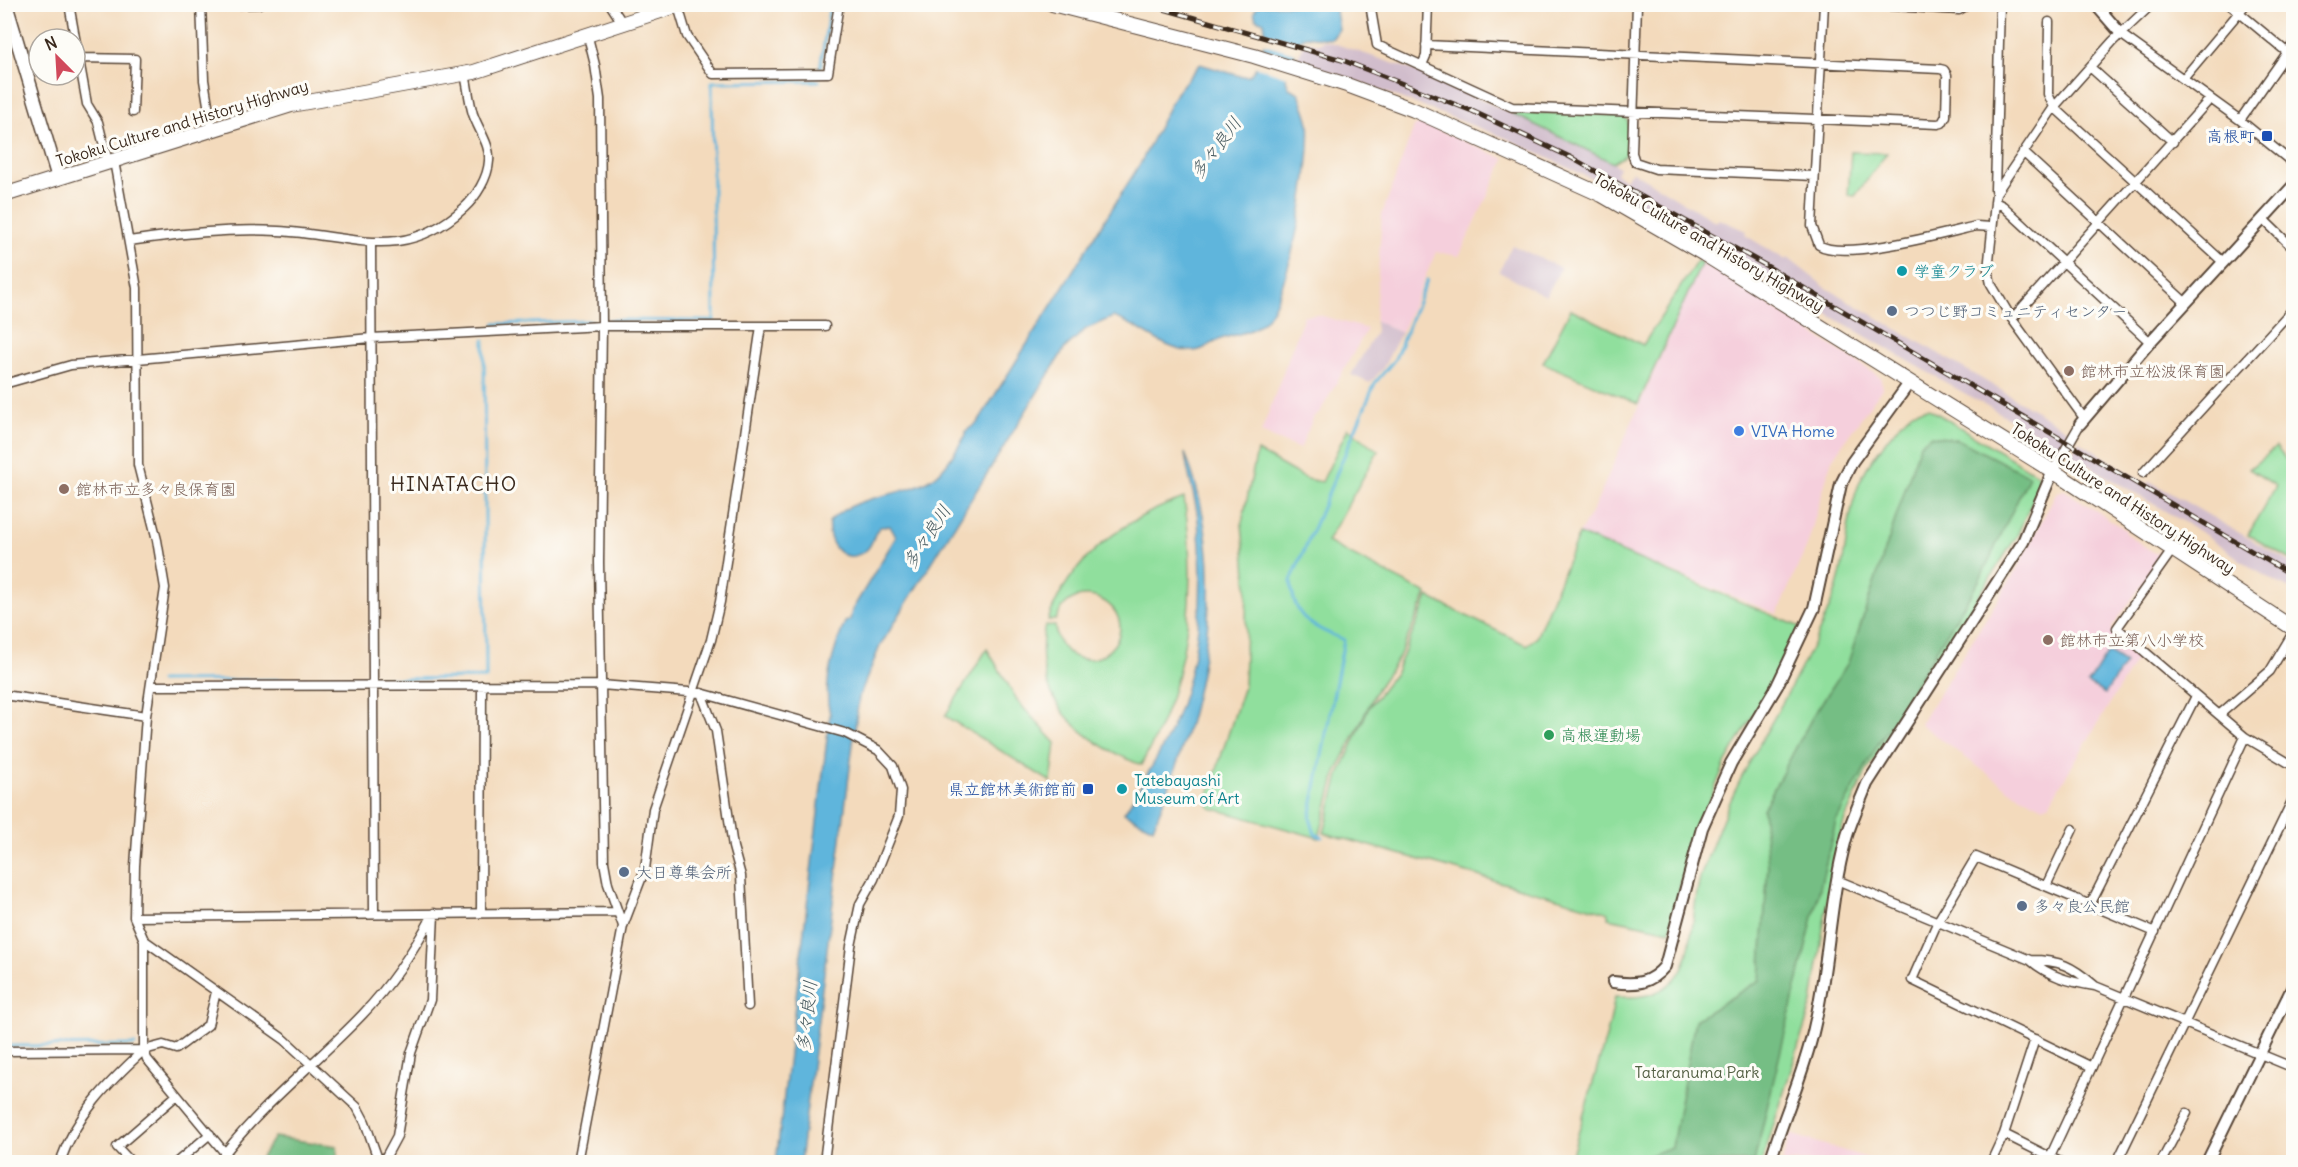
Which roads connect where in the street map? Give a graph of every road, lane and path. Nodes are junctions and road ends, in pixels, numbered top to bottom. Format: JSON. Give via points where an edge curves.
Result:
{"nodes":[{"id":1,"x":69,"y":4,"type":"edge"},
{"id":2,"x":259,"y":4,"type":"edge"},
{"id":3,"x":610,"y":4,"type":"edge"},
{"id":4,"x":839,"y":4,"type":"edge"},
{"id":5,"x":1052,"y":4,"type":"edge"},
{"id":6,"x":1370,"y":4,"type":"edge"},
{"id":7,"x":1428,"y":4,"type":"edge"},
{"id":8,"x":1637,"y":4,"type":"edge"},
{"id":9,"x":1824,"y":4,"type":"edge"},
{"id":10,"x":1858,"y":4,"type":"edge"},
{"id":11,"x":1969,"y":4,"type":"edge"},
{"id":12,"x":2000,"y":4,"type":"edge"},
{"id":13,"x":2094,"y":4,"type":"edge"},
{"id":14,"x":2152,"y":4,"type":"edge"},
{"id":15,"x":2229,"y":4,"type":"edge"},
{"id":16,"x":2246,"y":4,"type":"edge"},
{"id":17,"x":201,"y":5,"type":"edge"},
{"id":18,"x":680,"y":5,"type":"edge"},
{"id":19,"x":6,"y":6,"type":"edge"},
{"id":20,"x":2239,"y":13,"type":"junction"},
{"id":21,"x":2049,"y":22,"type":"dead end"},
{"id":22,"x":623,"y":24,"type":"junction"},
{"id":23,"x":74,"y":27,"type":"edge"},
{"id":24,"x":2122,"y":35,"type":"junction"},
{"id":25,"x":588,"y":37,"type":"junction"},
{"id":26,"x":2294,"y":43,"type":"edge"},
{"id":27,"x":1426,"y":45,"type":"junction"},
{"id":28,"x":1634,"y":55,"type":"junction"},
{"id":29,"x":2290,"y":55,"type":"edge"},
{"id":30,"x":87,"y":58,"type":"edge"},
{"id":31,"x":1820,"y":63,"type":"junction"},
{"id":32,"x":1422,"y":65,"type":"junction"},
{"id":33,"x":2090,"y":66,"type":"junction"},
{"id":34,"x":465,"y":74,"type":"junction"},
{"id":35,"x":2183,"y":79,"type":"junction"},
{"id":36,"x":84,"y":87,"type":"edge"},
{"id":37,"x":2210,"y":99,"type":"junction"},
{"id":38,"x":2054,"y":107,"type":"junction"},
{"id":39,"x":133,"y":112,"type":"dead end"},
{"id":40,"x":1633,"y":112,"type":"junction"},
{"id":41,"x":1817,"y":118,"type":"junction"},
{"id":42,"x":2240,"y":120,"type":"junction"},
{"id":43,"x":212,"y":129,"type":"junction"},
{"id":44,"x":2173,"y":142,"type":"junction"},
{"id":45,"x":2023,"y":152,"type":"junction"},
{"id":46,"x":111,"y":161,"type":"junction"},
{"id":47,"x":2294,"y":164,"type":"edge"},
{"id":48,"x":1814,"y":176,"type":"junction"},
{"id":49,"x":58,"y":178,"type":"junction"},
{"id":50,"x":2136,"y":184,"type":"junction"},
{"id":51,"x":2294,"y":185,"type":"edge"},
{"id":52,"x":4,"y":195,"type":"edge"},
{"id":53,"x":1995,"y":197,"type":"junction"},
{"id":54,"x":2263,"y":219,"type":"junction"},
{"id":55,"x":2101,"y":222,"type":"junction"},
{"id":56,"x":1992,"y":227,"type":"junction"},
{"id":57,"x":129,"y":241,"type":"junction"},
{"id":58,"x":371,"y":242,"type":"junction"},
{"id":59,"x":2294,"y":249,"type":"edge"},
{"id":60,"x":2064,"y":262,"type":"junction"},
{"id":61,"x":2223,"y":262,"type":"junction"},
{"id":62,"x":2186,"y":303,"type":"junction"},
{"id":63,"x":2294,"y":308,"type":"edge"},
{"id":64,"x":2012,"y":319,"type":"junction"},
{"id":65,"x":761,"y":326,"type":"junction"},
{"id":66,"x":825,"y":326,"type":"dead end"},
{"id":67,"x":602,"y":327,"type":"junction"},
{"id":68,"x":371,"y":338,"type":"junction"},
{"id":69,"x":2150,"y":342,"type":"junction"},
{"id":70,"x":138,"y":361,"type":"junction"},
{"id":71,"x":1910,"y":382,"type":"junction"},
{"id":72,"x":4,"y":384,"type":"edge"},
{"id":73,"x":2082,"y":421,"type":"junction"},
{"id":74,"x":2053,"y":471,"type":"junction"},
{"id":75,"x":2143,"y":473,"type":"dead end"},
{"id":76,"x":2174,"y":549,"type":"junction"},
{"id":77,"x":2294,"y":630,"type":"edge"},
{"id":78,"x":482,"y":685,"type":"junction"},
{"id":79,"x":601,"y":685,"type":"junction"},
{"id":80,"x":151,"y":686,"type":"junction"},
{"id":81,"x":372,"y":686,"type":"junction"},
{"id":82,"x":697,"y":692,"type":"junction"},
{"id":83,"x":4,"y":695,"type":"edge"},
{"id":84,"x":2196,"y":696,"type":"junction"},
{"id":85,"x":2219,"y":715,"type":"junction"},
{"id":86,"x":146,"y":716,"type":"junction"},
{"id":87,"x":2245,"y":737,"type":"junction"},
{"id":88,"x":2294,"y":766,"type":"edge"},
{"id":89,"x":2294,"y":797,"type":"edge"},
{"id":90,"x":2073,"y":829,"type":"dead end"},
{"id":91,"x":1837,"y":880,"type":"junction"},
{"id":92,"x":2046,"y":886,"type":"junction"},
{"id":93,"x":2090,"y":905,"type":"junction"},
{"id":94,"x":617,"y":912,"type":"junction"},
{"id":95,"x":374,"y":913,"type":"junction"},
{"id":96,"x":434,"y":913,"type":"junction"},
{"id":97,"x":481,"y":913,"type":"junction"},
{"id":98,"x":134,"y":917,"type":"junction"},
{"id":99,"x":1938,"y":921,"type":"junction"},
{"id":100,"x":623,"y":926,"type":"junction"},
{"id":101,"x":2155,"y":932,"type":"junction"},
{"id":102,"x":144,"y":940,"type":"junction"},
{"id":103,"x":2030,"y":960,"type":"junction"},
{"id":104,"x":1613,"y":981,"type":"dead end"},
{"id":105,"x":2294,"y":984,"type":"edge"},
{"id":106,"x":2095,"y":986,"type":"junction"},
{"id":107,"x":216,"y":992,"type":"junction"},
{"id":108,"x":2125,"y":999,"type":"junction"},
{"id":109,"x":748,"y":1006,"type":"dead end"},
{"id":110,"x":2186,"y":1023,"type":"junction"},
{"id":111,"x":2035,"y":1039,"type":"junction"},
{"id":112,"x":144,"y":1050,"type":"junction"},
{"id":113,"x":4,"y":1051,"type":"edge"},
{"id":114,"x":2260,"y":1054,"type":"junction"},
{"id":115,"x":311,"y":1066,"type":"junction"},
{"id":116,"x":2092,"y":1067,"type":"junction"},
{"id":117,"x":2294,"y":1068,"type":"edge"},
{"id":118,"x":177,"y":1095,"type":"junction"},
{"id":119,"x":2187,"y":1113,"type":"dead end"},
{"id":120,"x":210,"y":1134,"type":"junction"},
{"id":121,"x":2004,"y":1134,"type":"junction"},
{"id":122,"x":2050,"y":1157,"type":"junction"},
{"id":123,"x":222,"y":1160,"type":"edge"},
{"id":124,"x":60,"y":1162,"type":"edge"},
{"id":125,"x":131,"y":1162,"type":"edge"},
{"id":126,"x":177,"y":1162,"type":"edge"},
{"id":127,"x":381,"y":1162,"type":"edge"},
{"id":128,"x":578,"y":1162,"type":"edge"},
{"id":129,"x":824,"y":1162,"type":"edge"},
{"id":130,"x":1770,"y":1162,"type":"edge"},
{"id":131,"x":1991,"y":1162,"type":"edge"},
{"id":132,"x":2060,"y":1162,"type":"edge"},
{"id":133,"x":2117,"y":1162,"type":"edge"},
{"id":134,"x":2161,"y":1162,"type":"edge"},
{"id":135,"x":2207,"y":1162,"type":"edge"}],
"edges":[{"from":1,"to":23,"type":"street"},
{"from":2,"to":17,"type":"street"},
{"from":3,"to":22,"type":"street"},
{"from":4,"to":18,"type":"street","via":[[828,73],[713,74],[687,36]]},
{"from":5,"to":71,"type":"highway","name":"Tokoku Culture and History Highway","via":[[1254,56],[1414,110],[1602,195]]},
{"from":6,"to":32,"type":"street","via":[[1377,45]]},
{"from":7,"to":27,"type":"street"},
{"from":8,"to":28,"type":"street"},
{"from":9,"to":31,"type":"street"},
{"from":10,"to":11,"type":"street","via":[[1959,10]]},
{"from":12,"to":53,"type":"street"},
{"from":13,"to":24,"type":"street"},
{"from":14,"to":24,"type":"street"},
{"from":15,"to":20,"type":"street"},
{"from":16,"to":20,"type":"street"},
{"from":17,"to":43,"type":"street","via":[[204,80]]},
{"from":18,"to":22,"type":"highway","name":"Tokoku Culture and History Highway"},
{"from":19,"to":49,"type":"main road"},
{"from":20,"to":29,"type":"street"},
{"from":20,"to":35,"type":"street"},
{"from":21,"to":38,"type":"street","via":[[2048,94]]},
{"from":22,"to":25,"type":"highway","name":"Tokoku Culture and History Highway"},
{"from":24,"to":33,"type":"street"},
{"from":24,"to":35,"type":"street"},
{"from":25,"to":34,"type":"highway","name":"Tokoku Culture and History Highway"},
{"from":25,"to":67,"type":"street","via":[[599,92]]},
{"from":26,"to":29,"type":"street"},
{"from":27,"to":28,"type":"street"},
{"from":27,"to":32,"type":"street"},
{"from":28,"to":31,"type":"street"},
{"from":28,"to":40,"type":"street"},
{"from":29,"to":42,"type":"street"},
{"from":30,"to":39,"type":"street","via":[[135,59]]},
{"from":31,"to":41,"type":"street"},
{"from":31,"to":41,"type":"street","via":[[1944,70],[1946,116],[1938,124]]},
{"from":32,"to":40,"type":"street","via":[[1512,106]]},
{"from":33,"to":38,"type":"street"},
{"from":33,"to":44,"type":"street"},
{"from":34,"to":43,"type":"highway","name":"Tokoku Culture and History Highway","via":[[305,101]]},
{"from":34,"to":58,"type":"street","via":[[473,113],[489,151],[487,175],[470,202],[456,215],[420,237],[407,242]]},
{"from":35,"to":37,"type":"street"},
{"from":36,"to":46,"type":"street","via":[[87,104],[98,122]]},
{"from":37,"to":42,"type":"street"},
{"from":37,"to":44,"type":"street"},
{"from":38,"to":45,"type":"street"},
{"from":38,"to":50,"type":"street"},
{"from":40,"to":41,"type":"street"},
{"from":40,"to":48,"type":"street","via":[[1632,156],[1641,165]]},
{"from":41,"to":48,"type":"street"},
{"from":42,"to":47,"type":"street"},
{"from":43,"to":46,"type":"highway","name":"Tokoku Culture and History Highway"},
{"from":44,"to":50,"type":"street"},
{"from":45,"to":53,"type":"street"},
{"from":45,"to":55,"type":"street"},
{"from":46,"to":49,"type":"highway","name":"Tokoku Culture and History Highway"},
{"from":46,"to":57,"type":"street"},
{"from":48,"to":56,"type":"street","via":[[1812,232],[1823,248],[1890,245],[1976,226]]},
{"from":49,"to":52,"type":"highway","name":"Tokoku Culture and History Highway"},
{"from":50,"to":55,"type":"street"},
{"from":50,"to":61,"type":"street"},
{"from":51,"to":54,"type":"street"},
{"from":53,"to":56,"type":"street"},
{"from":53,"to":60,"type":"street"},
{"from":54,"to":59,"type":"street"},
{"from":54,"to":61,"type":"street"},
{"from":55,"to":60,"type":"street"},
{"from":55,"to":62,"type":"street"},
{"from":56,"to":64,"type":"street","via":[[1988,270],[1991,284]]},
{"from":57,"to":58,"type":"street","via":[[184,234],[279,231]]},
{"from":57,"to":70,"type":"street","via":[[137,288]]},
{"from":58,"to":68,"type":"street"},
{"from":60,"to":64,"type":"street"},
{"from":60,"to":69,"type":"street"},
{"from":61,"to":62,"type":"street"},
{"from":62,"to":69,"type":"street"},
{"from":63,"to":75,"type":"street"},
{"from":64,"to":73,"type":"street"},
{"from":65,"to":66,"type":"street"},
{"from":65,"to":67,"type":"street"},
{"from":65,"to":82,"type":"street","via":[[720,602]]},
{"from":67,"to":68,"type":"street"},
{"from":67,"to":79,"type":"street"},
{"from":68,"to":70,"type":"street"},
{"from":68,"to":81,"type":"street"},
{"from":69,"to":73,"type":"street"},
{"from":70,"to":72,"type":"street","via":[[71,365]]},
{"from":70,"to":80,"type":"street","via":[[138,465],[165,588]]},
{"from":71,"to":74,"type":"highway","name":"Tokoku Culture and History Highway"},
{"from":71,"to":104,"type":"street","via":[[1852,462],[1841,484],[1814,608],[1777,686],[1731,763],[1702,828],[1665,966],[1650,980],[1640,983]]},
{"from":73,"to":74,"type":"street"},
{"from":74,"to":76,"type":"highway","name":"Tokoku Culture and History Highway"},
{"from":74,"to":91,"type":"street","via":[[2023,542],[1868,784],[1846,838]]},
{"from":76,"to":77,"type":"highway","name":"Tokoku Culture and History Highway"},
{"from":76,"to":84,"type":"street","via":[[2117,628]]},
{"from":77,"to":85,"type":"street","via":[[2270,671]]},
{"from":78,"to":79,"type":"street"},
{"from":78,"to":81,"type":"street"},
{"from":78,"to":97,"type":"street"},
{"from":79,"to":82,"type":"street"},
{"from":79,"to":94,"type":"street","via":[[604,862]]},
{"from":80,"to":81,"type":"street"},
{"from":80,"to":86,"type":"street"},
{"from":81,"to":95,"type":"street"},
{"from":82,"to":100,"type":"street","via":[[653,809],[645,869]]},
{"from":82,"to":109,"type":"street","via":[[716,731],[743,887]]},
{"from":82,"to":129,"type":"street","via":[[845,733],[866,743],[893,766],[901,790],[899,816],[860,904],[851,946]]},
{"from":83,"to":86,"type":"street"},
{"from":84,"to":85,"type":"street"},
{"from":84,"to":93,"type":"street"},
{"from":85,"to":87,"type":"street"},
{"from":86,"to":98,"type":"street"},
{"from":87,"to":88,"type":"street"},
{"from":87,"to":101,"type":"street"},
{"from":89,"to":110,"type":"street"},
{"from":90,"to":92,"type":"street"},
{"from":91,"to":99,"type":"street"},
{"from":91,"to":130,"type":"street","via":[[1814,1032]]},
{"from":92,"to":93,"type":"street"},
{"from":92,"to":99,"type":"street","via":[[1976,857]]},
{"from":93,"to":101,"type":"street"},
{"from":94,"to":97,"type":"street"},
{"from":94,"to":100,"type":"street"},
{"from":95,"to":96,"type":"street"},
{"from":95,"to":98,"type":"street"},
{"from":96,"to":97,"type":"street"},
{"from":96,"to":115,"type":"street","via":[[410,956],[364,1013]]},
{"from":96,"to":127,"type":"street","via":[[430,1000],[411,1053],[397,1136]]},
{"from":98,"to":102,"type":"street"},
{"from":99,"to":103,"type":"street"},
{"from":99,"to":111,"type":"street","via":[[1912,980]]},
{"from":100,"to":128,"type":"street"},
{"from":101,"to":108,"type":"street"},
{"from":102,"to":107,"type":"street"},
{"from":102,"to":112,"type":"street"},
{"from":103,"to":106,"type":"street","via":[[2045,972],[2070,982]]},
{"from":103,"to":106,"type":"street","via":[[2051,960],[2075,968]]},
{"from":105,"to":114,"type":"street"},
{"from":106,"to":108,"type":"street"},
{"from":107,"to":112,"type":"street","via":[[208,1026],[176,1049],[163,1045]]},
{"from":107,"to":115,"type":"street","via":[[285,1040]]},
{"from":108,"to":110,"type":"street"},
{"from":108,"to":116,"type":"street"},
{"from":110,"to":114,"type":"street"},
{"from":110,"to":133,"type":"street"},
{"from":111,"to":116,"type":"street"},
{"from":111,"to":121,"type":"street"},
{"from":112,"to":113,"type":"street"},
{"from":112,"to":118,"type":"street"},
{"from":112,"to":124,"type":"street","via":[[94,1099],[70,1135]]},
{"from":114,"to":117,"type":"street"},
{"from":114,"to":135,"type":"street"},
{"from":115,"to":123,"type":"street","via":[[250,1121]]},
{"from":115,"to":127,"type":"street","via":[[357,1107]]},
{"from":116,"to":122,"type":"street"},
{"from":118,"to":120,"type":"street"},
{"from":118,"to":125,"type":"street","via":[[117,1147]]},
{"from":119,"to":134,"type":"street"},
{"from":120,"to":123,"type":"street"},
{"from":120,"to":126,"type":"street"},
{"from":121,"to":122,"type":"street"},
{"from":121,"to":131,"type":"street"},
{"from":122,"to":132,"type":"street"}]}
